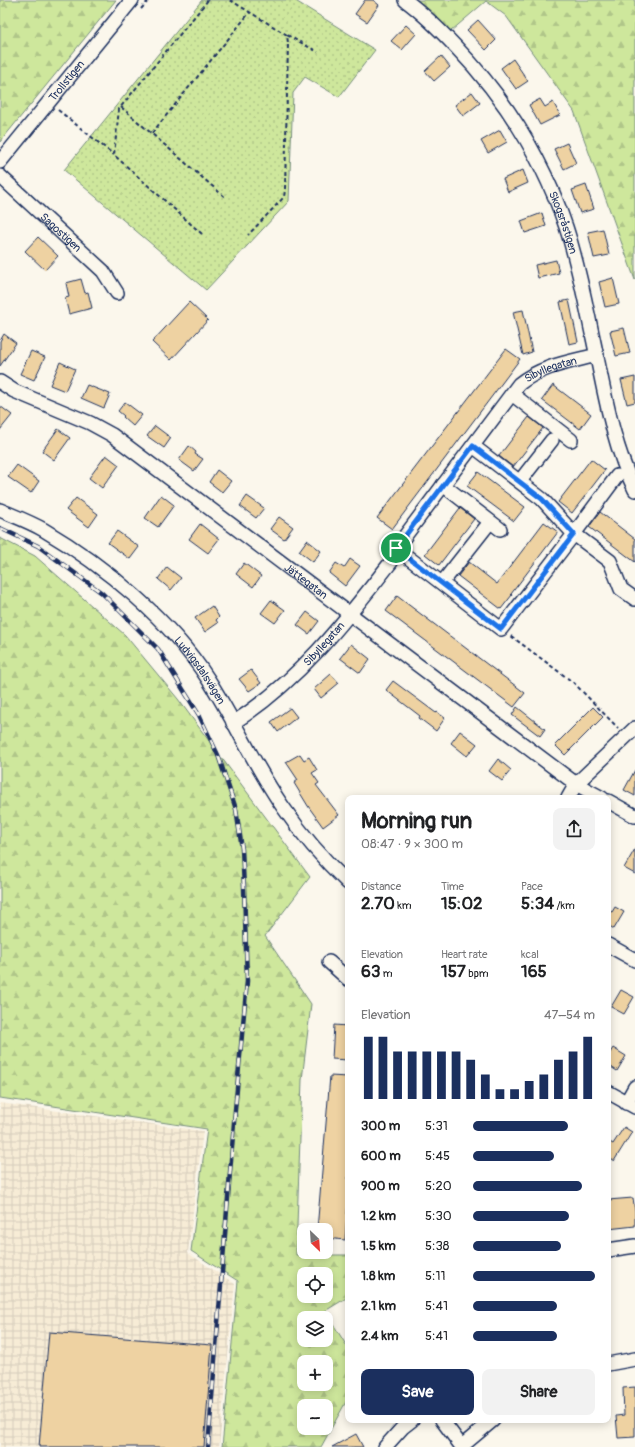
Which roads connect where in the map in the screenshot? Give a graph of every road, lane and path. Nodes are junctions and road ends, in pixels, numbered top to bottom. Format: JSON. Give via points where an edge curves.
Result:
{"nodes":[{"id":1,"x":132,"y":0,"type":"edge"},
{"id":2,"x":208,"y":0,"type":"edge"},
{"id":3,"x":230,"y":0,"type":"edge"},
{"id":4,"x":405,"y":0,"type":"edge"},
{"id":5,"x":250,"y":12,"type":"junction"},
{"id":6,"x":287,"y":35,"type":"junction"},
{"id":7,"x":318,"y":52,"type":"dead end"},
{"id":8,"x":121,"y":106,"type":"junction"},
{"id":9,"x":58,"y":110,"type":"dead end"},
{"id":10,"x":152,"y":133,"type":"junction"},
{"id":11,"x":114,"y":156,"type":"junction"},
{"id":12,"x":0,"y":162,"type":"edge"},
{"id":13,"x":0,"y":176,"type":"edge"},
{"id":14,"x":226,"y":198,"type":"dead end"},
{"id":15,"x":202,"y":234,"type":"dead end"},
{"id":16,"x":248,"y":235,"type":"dead end"},
{"id":17,"x":117,"y":293,"type":"dead end"},
{"id":18,"x":597,"y":355,"type":"junction"},
{"id":19,"x":0,"y":382,"type":"edge"},
{"id":20,"x":512,"y":394,"type":"junction"},
{"id":21,"x":552,"y":440,"type":"dead end"},
{"id":22,"x":571,"y":440,"type":"dead end"},
{"id":23,"x":473,"y":446,"type":"junction"},
{"id":24,"x":617,"y":476,"type":"dead end"},
{"id":25,"x":520,"y":481,"type":"junction"},
{"id":26,"x":443,"y":485,"type":"junction"},
{"id":27,"x":635,"y":490,"type":"edge"},
{"id":28,"x":0,"y":510,"type":"edge"},
{"id":29,"x":574,"y":534,"type":"junction"},
{"id":30,"x":396,"y":548,"type":"junction"},
{"id":31,"x":442,"y":583,"type":"junction"},
{"id":32,"x":635,"y":599,"type":"edge"},
{"id":33,"x":350,"y":614,"type":"junction"},
{"id":34,"x":501,"y":629,"type":"junction"},
{"id":35,"x":233,"y":723,"type":"junction"},
{"id":36,"x":631,"y":732,"type":"edge"},
{"id":37,"x":576,"y":784,"type":"junction"},
{"id":38,"x":570,"y":795,"type":"edge"},
{"id":39,"x":596,"y":795,"type":"edge"},
{"id":40,"x":611,"y":803,"type":"edge"},
{"id":41,"x":635,"y":816,"type":"edge"},
{"id":42,"x":345,"y":880,"type":"edge"},
{"id":43,"x":611,"y":947,"type":"edge"},
{"id":44,"x":635,"y":960,"type":"edge"},
{"id":45,"x":329,"y":962,"type":"dead end"},
{"id":46,"x":345,"y":976,"type":"edge"},
{"id":47,"x":635,"y":1087,"type":"edge"},
{"id":48,"x":611,"y":1094,"type":"edge"},
{"id":49,"x":630,"y":1105,"type":"edge"},
{"id":50,"x":635,"y":1246,"type":"edge"},
{"id":51,"x":611,"y":1250,"type":"edge"},
{"id":52,"x":635,"y":1359,"type":"edge"},
{"id":53,"x":611,"y":1363,"type":"edge"},
{"id":54,"x":409,"y":1423,"type":"edge"},
{"id":55,"x":444,"y":1423,"type":"edge"},
{"id":56,"x":490,"y":1423,"type":"edge"},
{"id":57,"x":385,"y":1447,"type":"edge"},
{"id":58,"x":462,"y":1447,"type":"edge"}],
"edges":[{"from":1,"to":12,"type":"street","name":"Trollstigen"},
{"from":2,"to":8,"type":"path"},
{"from":3,"to":5,"type":"path"},
{"from":4,"to":18,"type":"street","name":"Skogsråstigen","via":[[441,30],[468,59],[505,105],[526,137],[566,227]]},
{"from":5,"to":6,"type":"path"},
{"from":5,"to":10,"type":"path"},
{"from":6,"to":7,"type":"path"},
{"from":6,"to":16,"type":"path","via":[[284,197]]},
{"from":8,"to":10,"type":"path"},
{"from":8,"to":11,"type":"path"},
{"from":9,"to":11,"type":"path"},
{"from":10,"to":14,"type":"path"},
{"from":11,"to":15,"type":"path"},
{"from":13,"to":17,"type":"street","name":"Sagostigen","via":[[103,271]]},
{"from":18,"to":20,"type":"street","name":"Sibyllegatan","via":[[541,370],[519,384]]},
{"from":18,"to":27,"type":"street","name":"Skogsråstigen","via":[[615,435]]},
{"from":19,"to":33,"type":"street","name":"Jättegatan","via":[[14,391],[112,435]]},
{"from":20,"to":22,"type":"street","name":"Sibyllegatan"},
{"from":20,"to":23,"type":"street","name":"Sibyllegatan"},
{"from":21,"to":25,"type":"street"},
{"from":23,"to":25,"type":"street"},
{"from":23,"to":26,"type":"street","name":"Sibyllegatan"},
{"from":24,"to":29,"type":"street"},
{"from":25,"to":29,"type":"street","via":[[542,499]]},
{"from":26,"to":30,"type":"street","name":"Sibyllegatan"},
{"from":26,"to":31,"type":"street","via":[[495,526]]},
{"from":28,"to":35,"type":"street","name":"Ludvigsdalsvägen","via":[[42,529],[82,554],[157,616],[185,646],[209,680]]},
{"from":29,"to":32,"type":"street","via":[[610,561],[621,589]]},
{"from":29,"to":34,"type":"street"},
{"from":30,"to":31,"type":"street"},
{"from":30,"to":33,"type":"street","name":"Sibyllegatan","via":[[391,562]]},
{"from":31,"to":34,"type":"street"},
{"from":33,"to":35,"type":"street","name":"Sibyllegatan","via":[[332,636],[280,688]]},
{"from":33,"to":37,"type":"street","name":"Jättegatan"},
{"from":34,"to":36,"type":"path","via":[[574,683]]},
{"from":35,"to":42,"type":"street","name":"Ludvigsdalsvägen","via":[[282,807],[326,862]]},
{"from":36,"to":37,"type":"street"},
{"from":37,"to":38,"type":"street"},
{"from":37,"to":39,"type":"street","name":"Jättegatan"},
{"from":40,"to":41,"type":"street"},
{"from":43,"to":44,"type":"street"},
{"from":45,"to":46,"type":"street"},
{"from":47,"to":49,"type":"street"},
{"from":48,"to":49,"type":"street"},
{"from":50,"to":51,"type":"street"},
{"from":52,"to":53,"type":"street"},
{"from":54,"to":57,"type":"street"},
{"from":55,"to":58,"type":"street"},
{"from":56,"to":58,"type":"street"}]}
